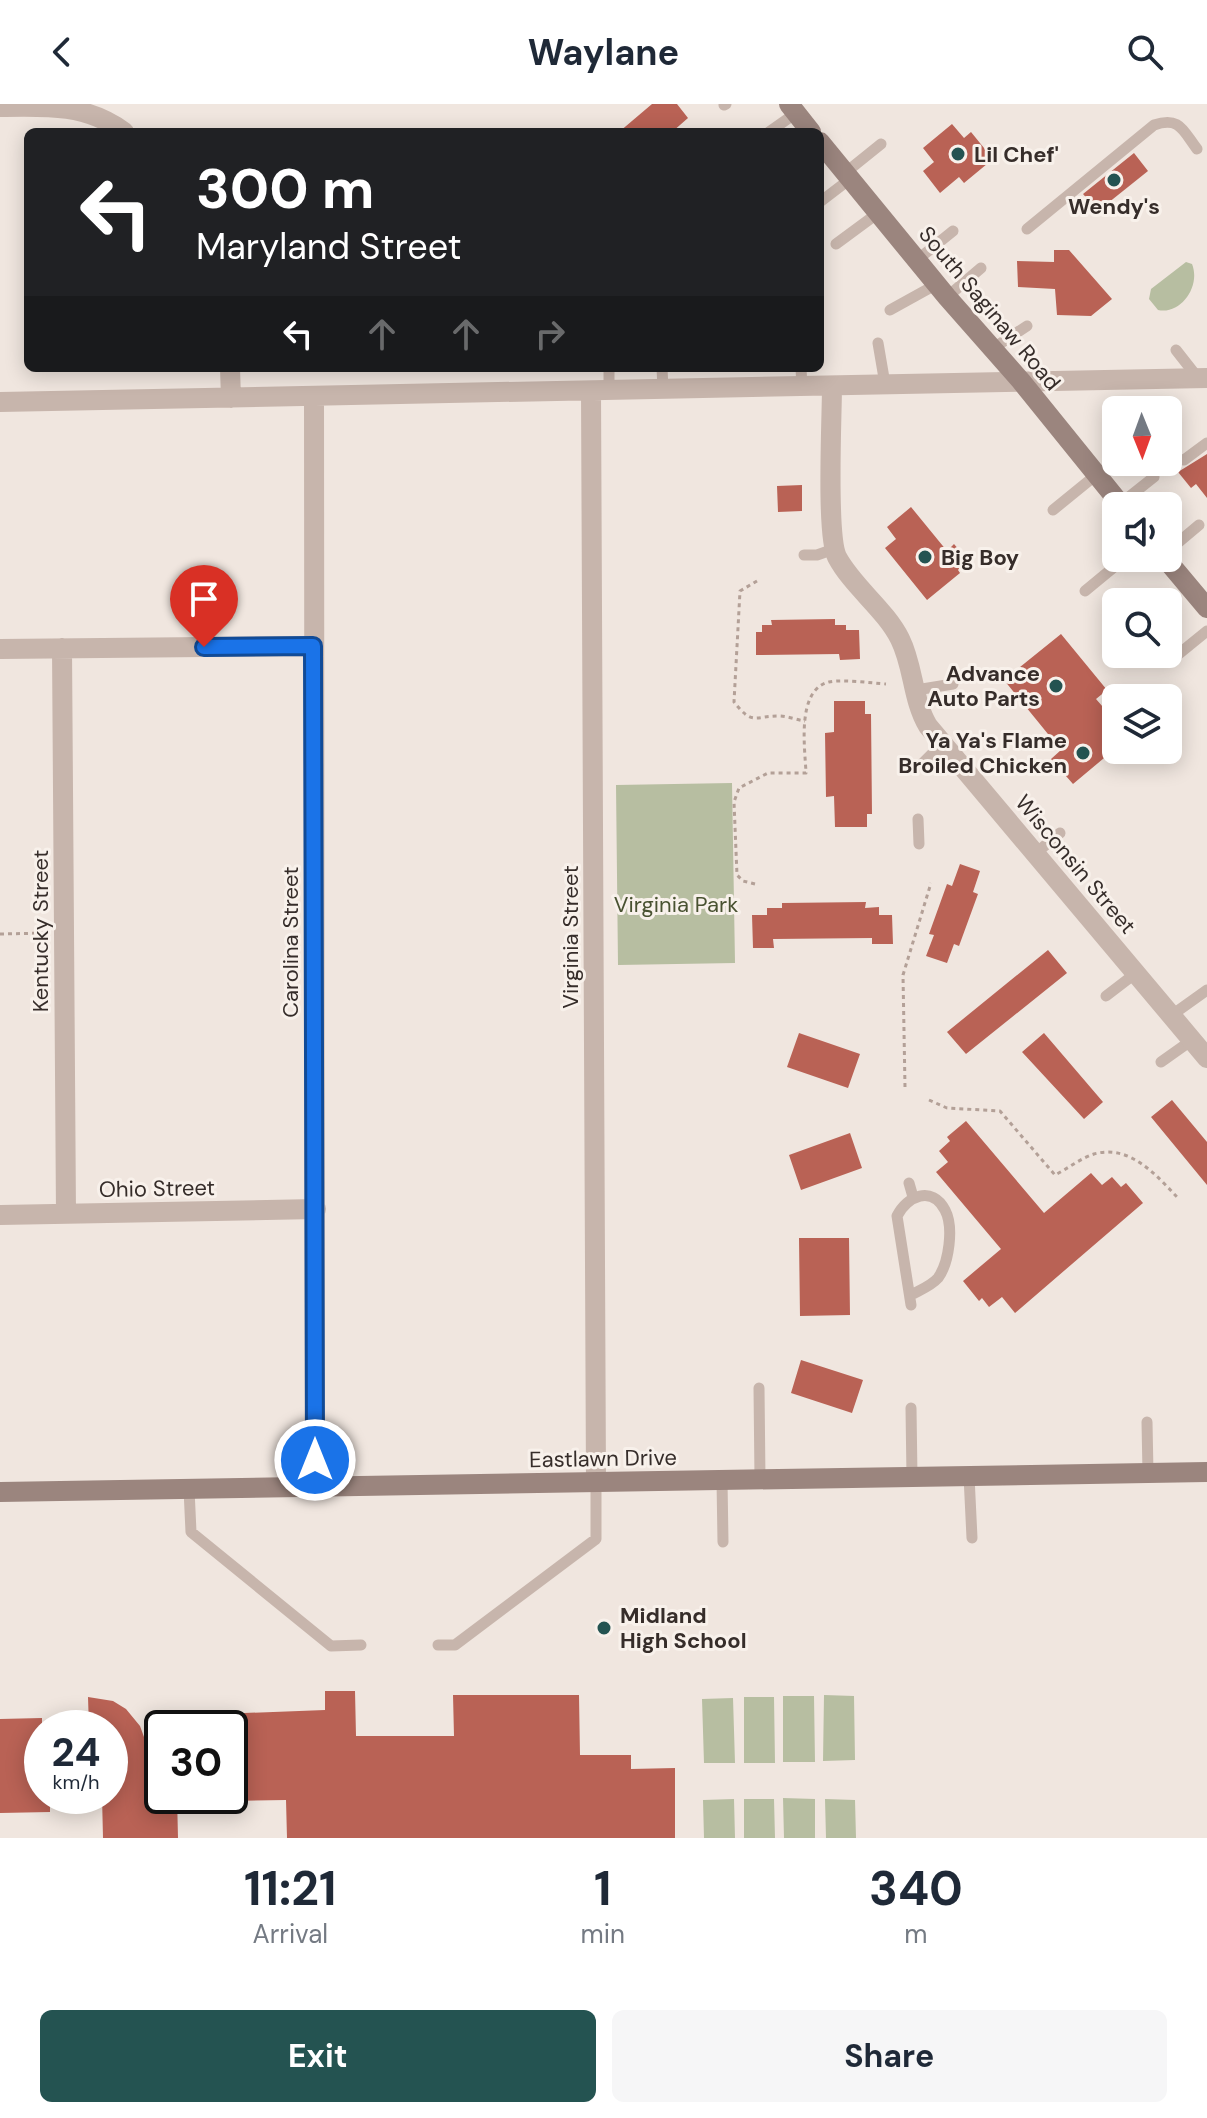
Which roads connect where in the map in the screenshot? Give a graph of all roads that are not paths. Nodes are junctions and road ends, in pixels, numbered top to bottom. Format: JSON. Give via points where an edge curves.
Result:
{"nodes":[{"id":1,"x":0,"y":107,"type":"edge"},
{"id":2,"x":792,"y":108,"type":"edge"},
{"id":3,"x":118,"y":128,"type":"edge"},
{"id":4,"x":773,"y":128,"type":"edge"},
{"id":5,"x":808,"y":128,"type":"edge"},
{"id":6,"x":881,"y":144,"type":"dead end"},
{"id":7,"x":824,"y":147,"type":"edge"},
{"id":8,"x":1197,"y":149,"type":"dead end"},
{"id":9,"x":847,"y":176,"type":"junction"},
{"id":10,"x":824,"y":198,"type":"edge"},
{"id":11,"x":878,"y":213,"type":"junction"},
{"id":12,"x":1027,"y":229,"type":"dead end"},
{"id":13,"x":953,"y":231,"type":"dead end"},
{"id":14,"x":836,"y":244,"type":"dead end"},
{"id":15,"x":917,"y":260,"type":"junction"},
{"id":16,"x":981,"y":268,"type":"dead end"},
{"id":17,"x":942,"y":290,"type":"junction"},
{"id":18,"x":890,"y":310,"type":"dead end"},
{"id":19,"x":1027,"y":326,"type":"dead end"},
{"id":20,"x":878,"y":343,"type":"dead end"},
{"id":21,"x":992,"y":349,"type":"junction"},
{"id":22,"x":1176,"y":350,"type":"dead end"},
{"id":23,"x":230,"y":372,"type":"edge"},
{"id":24,"x":607,"y":372,"type":"edge"},
{"id":25,"x":802,"y":377,"type":"edge"},
{"id":26,"x":663,"y":378,"type":"edge"},
{"id":27,"x":1203,"y":378,"type":"edge"},
{"id":28,"x":1021,"y":381,"type":"junction"},
{"id":29,"x":885,"y":384,"type":"junction"},
{"id":30,"x":832,"y":386,"type":"junction"},
{"id":31,"x":600,"y":390,"type":"junction"},
{"id":32,"x":314,"y":397,"type":"junction"},
{"id":33,"x":231,"y":398,"type":"junction"},
{"id":34,"x":0,"y":402,"type":"edge"},
{"id":35,"x":1207,"y":443,"type":"edge"},
{"id":36,"x":1182,"y":460,"type":"edge"},
{"id":37,"x":1096,"y":475,"type":"junction"},
{"id":38,"x":1154,"y":477,"type":"dead end"},
{"id":39,"x":1110,"y":492,"type":"edge"},
{"id":40,"x":1136,"y":492,"type":"edge"},
{"id":41,"x":1053,"y":510,"type":"dead end"},
{"id":42,"x":1199,"y":525,"type":"dead end"},
{"id":43,"x":1182,"y":539,"type":"edge"},
{"id":44,"x":834,"y":549,"type":"junction"},
{"id":45,"x":804,"y":555,"type":"dead end"},
{"id":46,"x":1108,"y":572,"type":"edge"},
{"id":47,"x":1177,"y":572,"type":"edge"},
{"id":48,"x":1085,"y":591,"type":"dead end"},
{"id":49,"x":1207,"y":608,"type":"edge"},
{"id":50,"x":1207,"y":631,"type":"edge"},
{"id":51,"x":313,"y":646,"type":"junction"},
{"id":52,"x":62,"y":648,"type":"junction"},
{"id":53,"x":0,"y":649,"type":"edge"},
{"id":54,"x":1182,"y":651,"type":"edge"},
{"id":55,"x":953,"y":684,"type":"dead end"},
{"id":56,"x":916,"y":690,"type":"junction"},
{"id":57,"x":943,"y":743,"type":"junction"},
{"id":58,"x":920,"y":766,"type":"dead end"},
{"id":59,"x":918,"y":819,"type":"dead end"},
{"id":60,"x":1060,"y":833,"type":"dead end"},
{"id":61,"x":919,"y":844,"type":"dead end"},
{"id":62,"x":1036,"y":853,"type":"junction"},
{"id":63,"x":1136,"y":973,"type":"junction"},
{"id":64,"x":1207,"y":990,"type":"edge"},
{"id":65,"x":1106,"y":996,"type":"dead end"},
{"id":66,"x":1172,"y":1015,"type":"junction"},
{"id":67,"x":1192,"y":1040,"type":"junction"},
{"id":68,"x":1207,"y":1058,"type":"edge"},
{"id":69,"x":1161,"y":1062,"type":"dead end"},
{"id":70,"x":909,"y":1183,"type":"dead end"},
{"id":71,"x":913,"y":1197,"type":"junction"},
{"id":72,"x":316,"y":1209,"type":"junction"},
{"id":73,"x":66,"y":1214,"type":"junction"},
{"id":74,"x":0,"y":1215,"type":"edge"},
{"id":75,"x":759,"y":1388,"type":"dead end"},
{"id":76,"x":911,"y":1408,"type":"dead end"},
{"id":77,"x":1147,"y":1422,"type":"dead end"},
{"id":78,"x":1207,"y":1472,"type":"edge"},
{"id":79,"x":1148,"y":1473,"type":"junction"},
{"id":80,"x":969,"y":1476,"type":"junction"},
{"id":81,"x":912,"y":1477,"type":"junction"},
{"id":82,"x":760,"y":1479,"type":"junction"},
{"id":83,"x":722,"y":1480,"type":"junction"},
{"id":84,"x":596,"y":1482,"type":"junction"},
{"id":85,"x":315,"y":1487,"type":"junction"},
{"id":86,"x":189,"y":1489,"type":"junction"},
{"id":87,"x":0,"y":1492,"type":"edge"},
{"id":88,"x":972,"y":1538,"type":"dead end"},
{"id":89,"x":723,"y":1542,"type":"dead end"},
{"id":90,"x":361,"y":1645,"type":"dead end"},
{"id":91,"x":438,"y":1645,"type":"dead end"}],
"edges":[{"from":1,"to":3,"type":"street","via":[[89,110]]},
{"from":2,"to":4,"type":"lane"},
{"from":2,"to":5,"type":"street"},
{"from":6,"to":9,"type":"lane"},
{"from":7,"to":9,"type":"street","name":"South Saginaw Road"},
{"from":8,"to":12,"type":"lane","via":[[1177,124],[1154,125]]},
{"from":9,"to":10,"type":"lane"},
{"from":9,"to":11,"type":"street","name":"South Saginaw Road"},
{"from":11,"to":14,"type":"lane"},
{"from":11,"to":15,"type":"street","name":"South Saginaw Road"},
{"from":13,"to":15,"type":"lane"},
{"from":15,"to":17,"type":"street","name":"South Saginaw Road"},
{"from":16,"to":17,"type":"lane"},
{"from":17,"to":18,"type":"lane"},
{"from":17,"to":21,"type":"street","name":"South Saginaw Road"},
{"from":19,"to":21,"type":"lane"},
{"from":20,"to":29,"type":"lane"},
{"from":21,"to":28,"type":"street","name":"South Saginaw Road"},
{"from":22,"to":27,"type":"lane"},
{"from":23,"to":33,"type":"street"},
{"from":24,"to":31,"type":"lane"},
{"from":25,"to":26,"type":"street"},
{"from":25,"to":30,"type":"street"},
{"from":26,"to":31,"type":"street"},
{"from":27,"to":28,"type":"street"},
{"from":28,"to":29,"type":"street"},
{"from":28,"to":37,"type":"street","name":"South Saginaw Road"},
{"from":29,"to":30,"type":"street"},
{"from":30,"to":44,"type":"street"},
{"from":31,"to":32,"type":"street"},
{"from":31,"to":84,"type":"street","name":"Virginia Street"},
{"from":32,"to":33,"type":"street"},
{"from":32,"to":51,"type":"street","name":"Carolina Street"},
{"from":33,"to":34,"type":"street"},
{"from":35,"to":36,"type":"lane"},
{"from":37,"to":39,"type":"street","name":"South Saginaw Road"},
{"from":37,"to":41,"type":"lane"},
{"from":38,"to":40,"type":"lane"},
{"from":42,"to":43,"type":"lane"},
{"from":44,"to":45,"type":"lane"},
{"from":44,"to":56,"type":"street","name":"Wisconsin Street","via":[[898,636]]},
{"from":46,"to":48,"type":"lane"},
{"from":47,"to":49,"type":"street"},
{"from":50,"to":54,"type":"lane"},
{"from":51,"to":52,"type":"street"},
{"from":51,"to":72,"type":"street","name":"Carolina Street"},
{"from":52,"to":53,"type":"street"},
{"from":52,"to":73,"type":"street","name":"Kentucky Street"},
{"from":55,"to":56,"type":"lane"},
{"from":56,"to":57,"type":"street","name":"Wisconsin Street","via":[[919,710]]},
{"from":57,"to":58,"type":"lane"},
{"from":57,"to":62,"type":"street","name":"Wisconsin Street"},
{"from":59,"to":61,"type":"lane"},
{"from":60,"to":62,"type":"lane"},
{"from":62,"to":63,"type":"street","name":"Wisconsin Street"},
{"from":63,"to":65,"type":"lane"},
{"from":63,"to":66,"type":"street","name":"Wisconsin Street"},
{"from":64,"to":66,"type":"lane"},
{"from":66,"to":67,"type":"street","name":"Wisconsin Street"},
{"from":67,"to":68,"type":"street","name":"Wisconsin Street"},
{"from":67,"to":69,"type":"lane"},
{"from":70,"to":71,"type":"lane"},
{"from":71,"to":71,"type":"lane","via":[[897,1216],[911,1300],[938,1278],[949,1224],[935,1199]]},
{"from":72,"to":73,"type":"street","name":"Ohio Street"},
{"from":72,"to":85,"type":"street","name":"Carolina Street"},
{"from":73,"to":74,"type":"street","name":"Ohio Street"},
{"from":75,"to":82,"type":"lane"},
{"from":76,"to":81,"type":"lane"},
{"from":77,"to":79,"type":"lane"},
{"from":78,"to":79,"type":"street","name":"Eastlawn Drive"},
{"from":79,"to":80,"type":"street","name":"Eastlawn Drive"},
{"from":80,"to":81,"type":"street","name":"Eastlawn Drive"},
{"from":80,"to":88,"type":"lane"},
{"from":81,"to":82,"type":"street","name":"Eastlawn Drive"},
{"from":82,"to":83,"type":"street","name":"Eastlawn Drive"},
{"from":83,"to":84,"type":"street","name":"Eastlawn Drive"},
{"from":83,"to":89,"type":"lane"},
{"from":84,"to":85,"type":"street","name":"Eastlawn Drive"},
{"from":84,"to":91,"type":"lane","via":[[596,1539],[455,1645]]},
{"from":85,"to":86,"type":"street","name":"Eastlawn Drive"},
{"from":86,"to":87,"type":"street","name":"Eastlawn Drive"},
{"from":86,"to":90,"type":"lane","via":[[191,1532],[331,1646]]}]}
